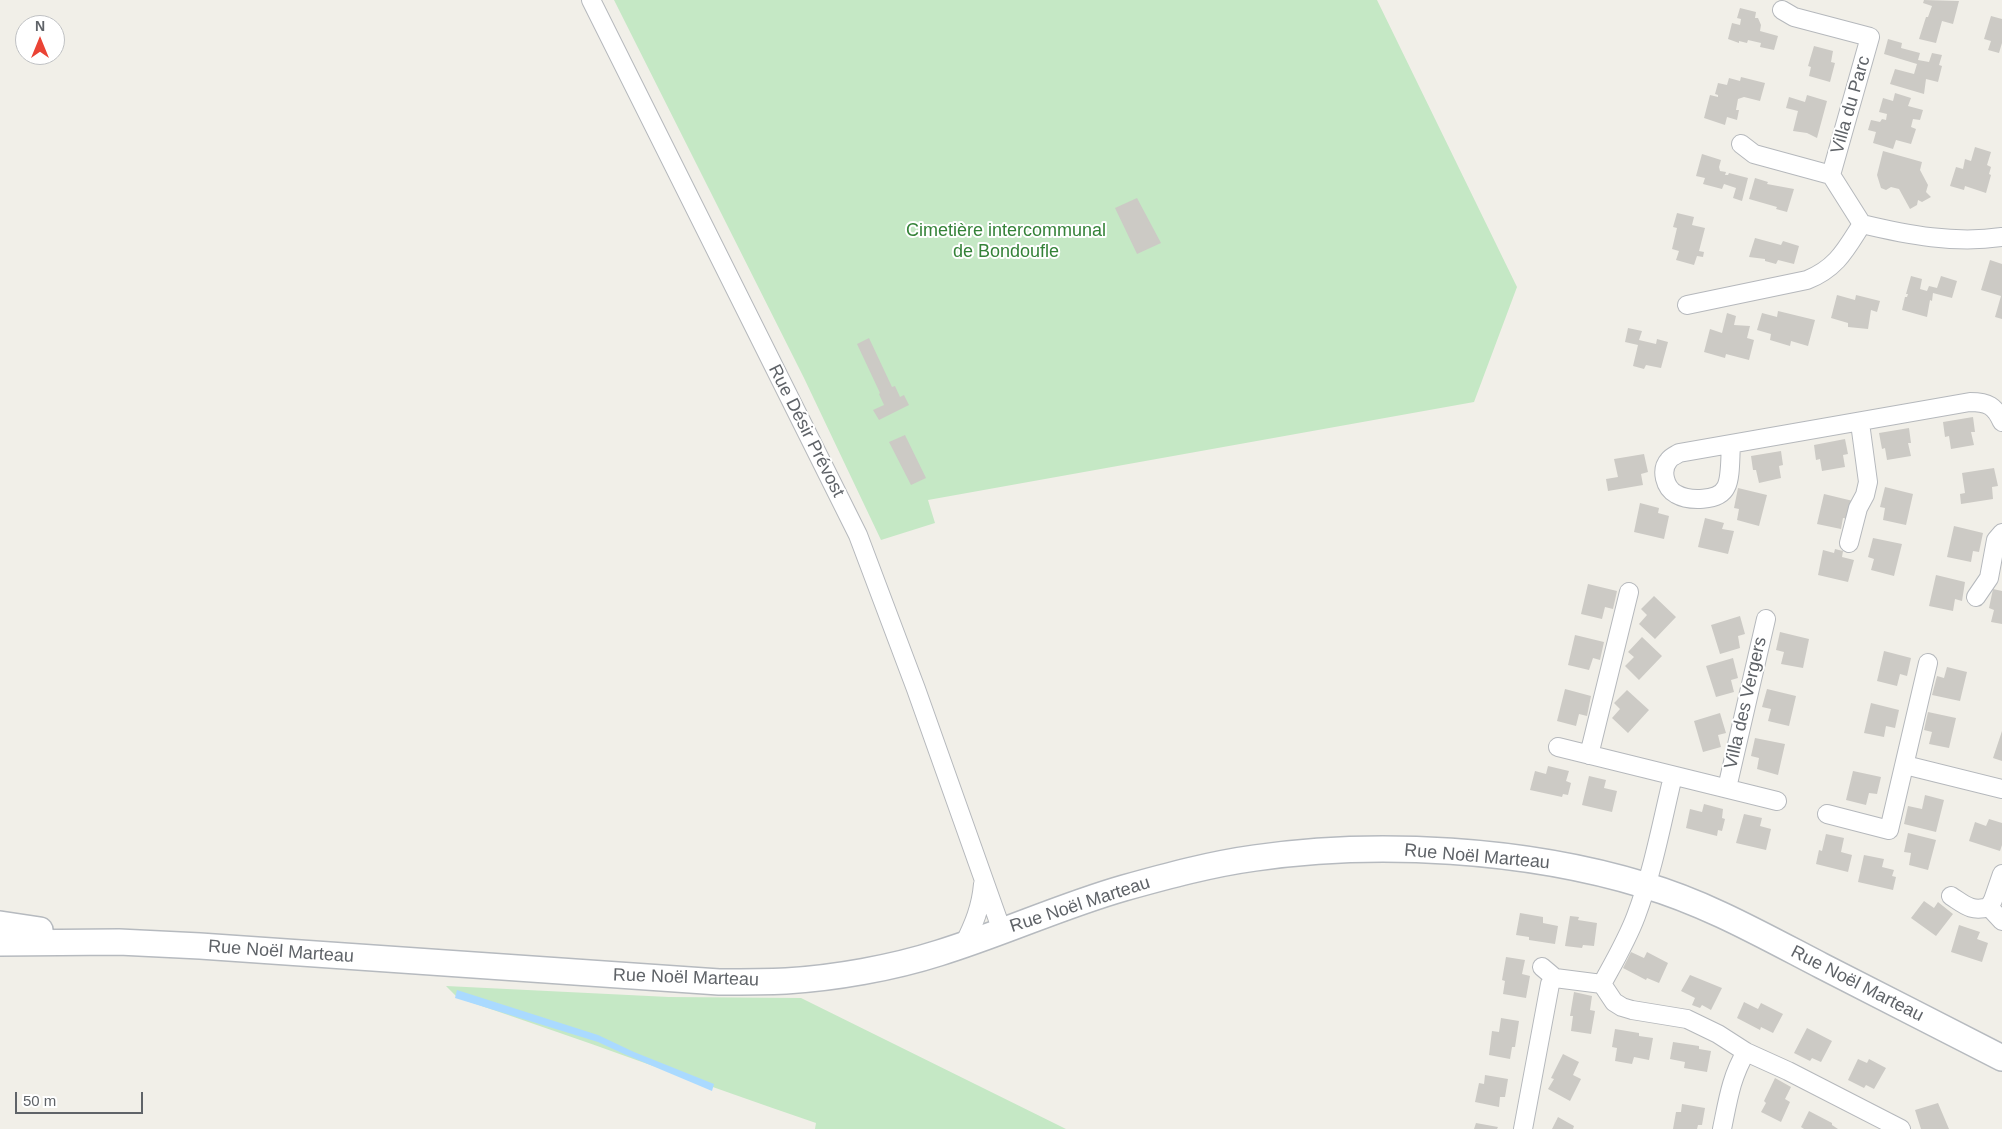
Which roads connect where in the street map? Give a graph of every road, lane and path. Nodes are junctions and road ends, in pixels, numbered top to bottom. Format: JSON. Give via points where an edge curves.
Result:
{"nodes":[{"id":1,"x":591,"y":0,"type":"edge"},
{"id":2,"x":1782,"y":10,"type":"dead end"},
{"id":3,"x":1741,"y":144,"type":"dead end"},
{"id":4,"x":1831,"y":175,"type":"junction"},
{"id":5,"x":1862,"y":224,"type":"junction"},
{"id":6,"x":2002,"y":237,"type":"edge"},
{"id":7,"x":1687,"y":305,"type":"dead end"},
{"id":8,"x":2002,"y":422,"type":"edge"},
{"id":9,"x":1860,"y":423,"type":"junction"},
{"id":10,"x":1731,"y":445,"type":"dead end"},
{"id":11,"x":2002,"y":534,"type":"edge"},
{"id":12,"x":1849,"y":543,"type":"dead end"},
{"id":13,"x":1629,"y":592,"type":"dead end"},
{"id":14,"x":1976,"y":597,"type":"dead end"},
{"id":15,"x":1766,"y":619,"type":"dead end"},
{"id":16,"x":1928,"y":663,"type":"dead end"},
{"id":17,"x":1558,"y":747,"type":"dead end"},
{"id":18,"x":1589,"y":755,"type":"junction"},
{"id":19,"x":1905,"y":765,"type":"junction"},
{"id":20,"x":1673,"y":776,"type":"junction"},
{"id":21,"x":1726,"y":788,"type":"junction"},
{"id":22,"x":2002,"y":789,"type":"edge"},
{"id":23,"x":1777,"y":802,"type":"dead end"},
{"id":24,"x":1827,"y":814,"type":"dead end"},
{"id":25,"x":2002,"y":874,"type":"edge"},
{"id":26,"x":984,"y":879,"type":"junction"},
{"id":27,"x":1645,"y":885,"type":"junction"},
{"id":28,"x":1951,"y":896,"type":"dead end"},
{"id":29,"x":1989,"y":907,"type":"junction"},
{"id":30,"x":2002,"y":921,"type":"edge"},
{"id":31,"x":0,"y":924,"type":"edge"},
{"id":32,"x":1002,"y":931,"type":"junction"},
{"id":33,"x":119,"y":942,"type":"junction"},
{"id":34,"x":0,"y":943,"type":"edge"},
{"id":35,"x":964,"y":944,"type":"junction"},
{"id":36,"x":1602,"y":984,"type":"junction"},
{"id":37,"x":1746,"y":1052,"type":"junction"},
{"id":38,"x":2002,"y":1058,"type":"edge"},
{"id":39,"x":1523,"y":1129,"type":"edge"},
{"id":40,"x":1722,"y":1129,"type":"edge"},
{"id":41,"x":1901,"y":1129,"type":"edge"}],
"edges":[{"from":1,"to":26,"type":"street","name":"Rue Désir Prévost","via":[[858,534]]},
{"from":2,"to":4,"type":"street","name":"Villa du Parc","via":[[1794,17],[1870,38]]},
{"from":3,"to":4,"type":"street","name":"Villa du Parc","via":[[1754,154]]},
{"from":4,"to":5,"type":"street","name":"Villa du Parc"},
{"from":5,"to":6,"type":"street","via":[[1944,238],[1986,240]]},
{"from":5,"to":7,"type":"street","via":[[1832,266],[1822,274]]},
{"from":8,"to":9,"type":"street","via":[[1992,405],[1970,402]]},
{"from":9,"to":10,"type":"street"},
{"from":9,"to":12,"type":"street","via":[[1868,482]]},
{"from":11,"to":14,"type":"street","via":[[1996,540],[1989,578]]},
{"from":13,"to":18,"type":"street"},
{"from":15,"to":21,"type":"street","name":"Villa des Vergers"},
{"from":16,"to":19,"type":"street"},
{"from":17,"to":18,"type":"street","name":"Villa des Vergers"},
{"from":18,"to":20,"type":"street","name":"Villa des Vergers"},
{"from":19,"to":22,"type":"street"},
{"from":19,"to":24,"type":"street","via":[[1890,830]]},
{"from":20,"to":21,"type":"street","name":"Villa des Vergers"},
{"from":20,"to":27,"type":"street"},
{"from":21,"to":23,"type":"street","name":"Villa des Vergers"},
{"from":25,"to":29,"type":"street"},
{"from":26,"to":32,"type":"street","name":"Rue Désir Prévost"},
{"from":26,"to":35,"type":"street","name":"Rue Désir Prévost","via":[[981,904]]},
{"from":27,"to":32,"type":"street","name":"Rue Noël Marteau","via":[[1592,870],[1495,856],[1425,850],[1307,852],[1253,858],[1121,889]]},
{"from":27,"to":36,"type":"street","via":[[1636,915]]},
{"from":27,"to":38,"type":"street","name":"Rue Noël Marteau","via":[[1751,930]]},
{"from":28,"to":29,"type":"street","via":[[1972,909]]},
{"from":29,"to":30,"type":"street"},
{"from":31,"to":33,"type":"street","name":"Rue Noël Marteau"},
{"from":32,"to":35,"type":"street","name":"Rue Noël Marteau"},
{"from":33,"to":34,"type":"street","name":"Rue Noël Marteau"},
{"from":33,"to":35,"type":"street","name":"Rue Noël Marteau","via":[[719,982],[787,981],[839,975],[929,956]]},
{"from":36,"to":37,"type":"street","via":[[1614,1002],[1622,1007],[1687,1019]]},
{"from":36,"to":39,"type":"street","via":[[1548,973],[1550,984]]},
{"from":37,"to":40,"type":"street","via":[[1732,1080]]},
{"from":37,"to":41,"type":"street"}]}
